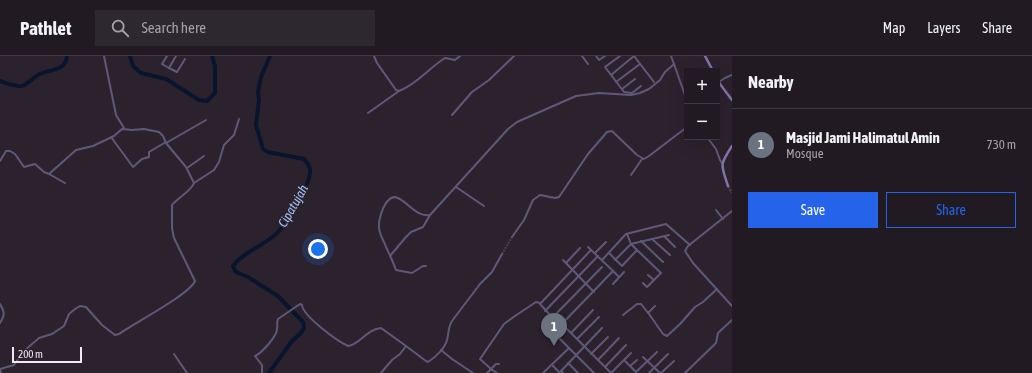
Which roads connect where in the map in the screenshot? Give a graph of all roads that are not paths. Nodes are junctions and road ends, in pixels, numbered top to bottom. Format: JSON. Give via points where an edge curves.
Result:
{"nodes":[{"id":1,"x":104,"y":56,"type":"edge"},
{"id":2,"x":167,"y":56,"type":"edge"},
{"id":3,"x":176,"y":56,"type":"edge"},
{"id":4,"x":374,"y":56,"type":"edge"},
{"id":5,"x":460,"y":56,"type":"edge"},
{"id":6,"x":514,"y":56,"type":"edge"},
{"id":7,"x":582,"y":56,"type":"edge"},
{"id":8,"x":596,"y":56,"type":"edge"},
{"id":9,"x":605,"y":56,"type":"edge"},
{"id":10,"x":620,"y":56,"type":"edge"},
{"id":11,"x":634,"y":56,"type":"edge"},
{"id":12,"x":671,"y":56,"type":"edge"},
{"id":13,"x":705,"y":56,"type":"edge"},
{"id":14,"x":185,"y":59,"type":"dead end"},
{"id":15,"x":588,"y":64,"type":"dead end"},
{"id":16,"x":640,"y":64,"type":"junction"},
{"id":17,"x":674,"y":64,"type":"junction"},
{"id":18,"x":169,"y":68,"type":"junction"},
{"id":19,"x":711,"y":68,"type":"edge"},
{"id":20,"x":610,"y":75,"type":"junction"},
{"id":21,"x":732,"y":75,"type":"edge"},
{"id":22,"x":635,"y":79,"type":"dead end"},
{"id":23,"x":720,"y":80,"type":"edge"},
{"id":24,"x":616,"y":82,"type":"junction"},
{"id":25,"x":654,"y":82,"type":"dead end"},
{"id":26,"x":641,"y":86,"type":"dead end"},
{"id":27,"x":720,"y":86,"type":"edge"},
{"id":28,"x":622,"y":89,"type":"junction"},
{"id":29,"x":399,"y":91,"type":"junction"},
{"id":30,"x":684,"y":92,"type":"edge"},
{"id":31,"x":732,"y":100,"type":"edge"},
{"id":32,"x":368,"y":113,"type":"dead end"},
{"id":33,"x":452,"y":115,"type":"dead end"},
{"id":34,"x":239,"y":119,"type":"dead end"},
{"id":35,"x":206,"y":120,"type":"dead end"},
{"id":36,"x":124,"y":128,"type":"junction"},
{"id":37,"x":684,"y":129,"type":"edge"},
{"id":38,"x":111,"y":137,"type":"junction"},
{"id":39,"x":709,"y":140,"type":"edge"},
{"id":40,"x":166,"y":142,"type":"junction"},
{"id":41,"x":732,"y":146,"type":"edge"},
{"id":42,"x":204,"y":156,"type":"dead end"},
{"id":43,"x":642,"y":158,"type":"junction"},
{"id":44,"x":0,"y":161,"type":"edge"},
{"id":45,"x":722,"y":163,"type":"junction"},
{"id":46,"x":187,"y":168,"type":"junction"},
{"id":47,"x":49,"y":174,"type":"junction"},
{"id":48,"x":631,"y":175,"type":"dead end"},
{"id":49,"x":65,"y":183,"type":"dead end"},
{"id":50,"x":194,"y":183,"type":"junction"},
{"id":51,"x":728,"y":186,"type":"dead end"},
{"id":52,"x":456,"y":187,"type":"junction"},
{"id":53,"x":484,"y":206,"type":"dead end"},
{"id":54,"x":716,"y":210,"type":"dead end"},
{"id":55,"x":732,"y":211,"type":"edge"},
{"id":56,"x":430,"y":215,"type":"junction"},
{"id":57,"x":723,"y":219,"type":"junction"},
{"id":58,"x":628,"y":234,"type":"junction"},
{"id":59,"x":669,"y":235,"type":"dead end"},
{"id":60,"x":664,"y":236,"type":"junction"},
{"id":61,"x":512,"y":237,"type":"tunnel mouth"},
{"id":62,"x":652,"y":239,"type":"junction"},
{"id":63,"x":682,"y":240,"type":"junction"},
{"id":64,"x":641,"y":241,"type":"junction"},
{"id":65,"x":606,"y":242,"type":"dead end"},
{"id":66,"x":631,"y":244,"type":"junction"},
{"id":67,"x":690,"y":245,"type":"junction"},
{"id":68,"x":588,"y":246,"type":"dead end"},
{"id":69,"x":675,"y":246,"type":"dead end"},
{"id":70,"x":580,"y":248,"type":"dead end"},
{"id":71,"x":687,"y":248,"type":"junction"},
{"id":72,"x":591,"y":250,"type":"junction"},
{"id":73,"x":637,"y":250,"type":"junction"},
{"id":74,"x":595,"y":253,"type":"junction"},
{"id":75,"x":609,"y":253,"type":"junction"},
{"id":76,"x":502,"y":254,"type":"tunnel mouth"},
{"id":77,"x":670,"y":255,"type":"dead end"},
{"id":78,"x":390,"y":256,"type":"junction"},
{"id":79,"x":598,"y":256,"type":"junction"},
{"id":80,"x":563,"y":260,"type":"dead end"},
{"id":81,"x":602,"y":260,"type":"junction"},
{"id":82,"x":615,"y":260,"type":"junction"},
{"id":83,"x":663,"y":262,"type":"dead end"},
{"id":84,"x":566,"y":263,"type":"junction"},
{"id":85,"x":426,"y":266,"type":"dead end"},
{"id":86,"x":602,"y":267,"type":"dead end"},
{"id":87,"x":572,"y":270,"type":"junction"},
{"id":88,"x":613,"y":271,"type":"junction"},
{"id":89,"x":624,"y":272,"type":"dead end"},
{"id":90,"x":648,"y":274,"type":"dead end"},
{"id":91,"x":579,"y":276,"type":"junction"},
{"id":92,"x":619,"y":277,"type":"junction"},
{"id":93,"x":654,"y":280,"type":"junction"},
{"id":94,"x":586,"y":283,"type":"junction"},
{"id":95,"x":643,"y":283,"type":"dead end"},
{"id":96,"x":613,"y":284,"type":"dead end"},
{"id":97,"x":717,"y":289,"type":"junction"},
{"id":98,"x":594,"y":292,"type":"junction"},
{"id":99,"x":0,"y":304,"type":"edge"},
{"id":100,"x":540,"y":304,"type":"junction"},
{"id":101,"x":655,"y":306,"type":"dead end"},
{"id":102,"x":732,"y":306,"type":"edge"},
{"id":103,"x":593,"y":310,"type":"dead end"},
{"id":104,"x":545,"y":311,"type":"junction"},
{"id":105,"x":648,"y":312,"type":"junction"},
{"id":106,"x":623,"y":315,"type":"dead end"},
{"id":107,"x":599,"y":317,"type":"dead end"},
{"id":108,"x":552,"y":318,"type":"junction"},
{"id":109,"x":732,"y":320,"type":"edge"},
{"id":110,"x":0,"y":323,"type":"edge"},
{"id":111,"x":560,"y":326,"type":"junction"},
{"id":112,"x":602,"y":328,"type":"dead end"},
{"id":113,"x":567,"y":329,"type":"dead end"},
{"id":114,"x":571,"y":333,"type":"junction"},
{"id":115,"x":608,"y":336,"type":"dead end"},
{"id":116,"x":619,"y":338,"type":"dead end"},
{"id":117,"x":577,"y":339,"type":"junction"},
{"id":118,"x":406,"y":346,"type":"junction"},
{"id":119,"x":584,"y":346,"type":"junction"},
{"id":120,"x":626,"y":346,"type":"dead end"},
{"id":121,"x":569,"y":348,"type":"junction"},
{"id":122,"x":441,"y":350,"type":"junction"},
{"id":123,"x":657,"y":352,"type":"dead end"},
{"id":124,"x":631,"y":353,"type":"dead end"},
{"id":125,"x":174,"y":354,"type":"dead end"},
{"id":126,"x":591,"y":354,"type":"junction"},
{"id":127,"x":668,"y":354,"type":"dead end"},
{"id":128,"x":576,"y":355,"type":"junction"},
{"id":129,"x":643,"y":357,"type":"dead end"},
{"id":130,"x":598,"y":360,"type":"junction"},
{"id":131,"x":624,"y":360,"type":"junction"},
{"id":132,"x":637,"y":360,"type":"dead end"},
{"id":133,"x":648,"y":361,"type":"junction"},
{"id":134,"x":674,"y":361,"type":"dead end"},
{"id":135,"x":568,"y":363,"type":"junction"},
{"id":136,"x":499,"y":364,"type":"dead end"},
{"id":137,"x":552,"y":364,"type":"junction"},
{"id":138,"x":630,"y":366,"type":"junction"},
{"id":139,"x":605,"y":367,"type":"junction"},
{"id":140,"x":654,"y":367,"type":"junction"},
{"id":141,"x":491,"y":369,"type":"junction"},
{"id":142,"x":558,"y":372,"type":"edge"},
{"id":143,"x":2,"y":373,"type":"edge"},
{"id":144,"x":188,"y":373,"type":"edge"},
{"id":145,"x":262,"y":373,"type":"edge"},
{"id":146,"x":381,"y":373,"type":"edge"},
{"id":147,"x":473,"y":373,"type":"edge"},
{"id":148,"x":487,"y":373,"type":"edge"},
{"id":149,"x":497,"y":373,"type":"edge"},
{"id":150,"x":543,"y":373,"type":"edge"},
{"id":151,"x":563,"y":373,"type":"edge"},
{"id":152,"x":578,"y":373,"type":"edge"},
{"id":153,"x":594,"y":373,"type":"edge"},
{"id":154,"x":649,"y":373,"type":"edge"},
{"id":155,"x":661,"y":373,"type":"edge"},
{"id":156,"x":685,"y":373,"type":"edge"}],
"edges":[{"from":1,"to":36,"type":"street","via":[[116,115]]},
{"from":2,"to":18,"type":"street","via":[[162,64]]},
{"from":3,"to":18,"type":"street"},
{"from":4,"to":29,"type":"street"},
{"from":5,"to":29,"type":"street","via":[[455,60],[445,58],[407,88]]},
{"from":6,"to":33,"type":"street","via":[[472,92]]},
{"from":7,"to":15,"type":"street"},
{"from":8,"to":9,"type":"street","via":[[599,60]]},
{"from":10,"to":20,"type":"street","via":[[605,67]]},
{"from":11,"to":16,"type":"street"},
{"from":11,"to":20,"type":"street"},
{"from":12,"to":17,"type":"street"},
{"from":13,"to":19,"type":"street"},
{"from":14,"to":18,"type":"street","via":[[177,72]]},
{"from":16,"to":24,"type":"street"},
{"from":16,"to":25,"type":"street"},
{"from":17,"to":30,"type":"street"},
{"from":17,"to":52,"type":"street","via":[[660,80],[640,93],[576,96],[517,122]]},
{"from":20,"to":24,"type":"street"},
{"from":21,"to":23,"type":"street"},
{"from":22,"to":28,"type":"street"},
{"from":24,"to":28,"type":"street"},
{"from":26,"to":28,"type":"street","via":[[632,93],[624,92]]},
{"from":27,"to":31,"type":"street"},
{"from":29,"to":32,"type":"street"},
{"from":34,"to":50,"type":"street","via":[[234,135],[224,145],[214,170]]},
{"from":35,"to":40,"type":"street"},
{"from":36,"to":38,"type":"street"},
{"from":36,"to":40,"type":"street","via":[[159,132]]},
{"from":37,"to":43,"type":"street","via":[[649,156]]},
{"from":38,"to":40,"type":"street","via":[[133,167],[142,159],[149,157],[149,152]]},
{"from":38,"to":47,"type":"street","via":[[93,146],[76,150]]},
{"from":39,"to":45,"type":"street"},
{"from":40,"to":46,"type":"street"},
{"from":41,"to":45,"type":"street"},
{"from":42,"to":46,"type":"street"},
{"from":43,"to":48,"type":"street"},
{"from":43,"to":61,"type":"street","via":[[612,131],[607,132],[588,154],[559,197],[535,197]]},
{"from":44,"to":47,"type":"street","via":[[9,150],[16,154],[24,167],[35,164]]},
{"from":45,"to":51,"type":"street","via":[[722,171]]},
{"from":46,"to":50,"type":"street"},
{"from":47,"to":49,"type":"street"},
{"from":50,"to":143,"type":"street","via":[[172,207],[174,238],[195,280],[194,284],[161,308],[115,335],[86,307],[80,306],[69,314],[64,326],[52,334],[39,338],[24,351],[14,365],[0,369]]},
{"from":52,"to":53,"type":"street"},
{"from":52,"to":56,"type":"street"},
{"from":54,"to":57,"type":"street"},
{"from":55,"to":57,"type":"street"},
{"from":56,"to":78,"type":"street","via":[[423,227],[406,237]]},
{"from":56,"to":78,"type":"street","via":[[414,210],[397,197],[390,199],[381,214],[379,228]]},
{"from":57,"to":67,"type":"street"},
{"from":58,"to":63,"type":"street","via":[[666,224]]},
{"from":58,"to":66,"type":"street"},
{"from":58,"to":75,"type":"street"},
{"from":59,"to":60,"type":"street"},
{"from":60,"to":62,"type":"street"},
{"from":60,"to":69,"type":"street"},
{"from":62,"to":64,"type":"street"},
{"from":62,"to":77,"type":"street"},
{"from":63,"to":67,"type":"street"},
{"from":63,"to":71,"type":"street"},
{"from":64,"to":66,"type":"street"},
{"from":64,"to":83,"type":"street"},
{"from":65,"to":74,"type":"street"},
{"from":66,"to":73,"type":"street"},
{"from":66,"to":82,"type":"street"},
{"from":67,"to":71,"type":"street"},
{"from":68,"to":72,"type":"street"},
{"from":70,"to":84,"type":"street"},
{"from":71,"to":97,"type":"street","via":[[688,257]]},
{"from":72,"to":74,"type":"street"},
{"from":72,"to":87,"type":"street"},
{"from":73,"to":82,"type":"street","via":[[622,266]]},
{"from":73,"to":93,"type":"street","via":[[661,273]]},
{"from":74,"to":79,"type":"street"},
{"from":75,"to":81,"type":"street"},
{"from":75,"to":82,"type":"street"},
{"from":76,"to":122,"type":"street","via":[[491,274],[480,284],[452,321],[447,341]]},
{"from":78,"to":85,"type":"street","via":[[398,271],[413,273]]},
{"from":79,"to":81,"type":"street"},
{"from":79,"to":91,"type":"street"},
{"from":80,"to":84,"type":"street"},
{"from":81,"to":88,"type":"street"},
{"from":84,"to":87,"type":"street"},
{"from":86,"to":94,"type":"street"},
{"from":87,"to":91,"type":"street"},
{"from":87,"to":100,"type":"street"},
{"from":88,"to":92,"type":"street"},
{"from":88,"to":98,"type":"street"},
{"from":89,"to":92,"type":"street"},
{"from":90,"to":93,"type":"street"},
{"from":91,"to":94,"type":"street"},
{"from":91,"to":104,"type":"street"},
{"from":92,"to":96,"type":"street"},
{"from":93,"to":95,"type":"street","via":[[647,286]]},
{"from":94,"to":98,"type":"street"},
{"from":94,"to":108,"type":"street"},
{"from":97,"to":102,"type":"street"},
{"from":97,"to":105,"type":"street","via":[[667,336]]},
{"from":98,"to":111,"type":"street"},
{"from":99,"to":110,"type":"street","via":[[4,318]]},
{"from":100,"to":104,"type":"street"},
{"from":100,"to":141,"type":"street","via":[[536,302],[504,324],[480,359]]},
{"from":101,"to":105,"type":"street"},
{"from":103,"to":114,"type":"street"},
{"from":104,"to":108,"type":"street"},
{"from":105,"to":106,"type":"street","via":[[639,304]]},
{"from":107,"to":117,"type":"street"},
{"from":108,"to":111,"type":"street"},
{"from":109,"to":156,"type":"street","via":[[718,333],[716,343]]},
{"from":111,"to":121,"type":"street","via":[[555,334]]},
{"from":112,"to":119,"type":"street"},
{"from":113,"to":114,"type":"street"},
{"from":114,"to":117,"type":"street"},
{"from":115,"to":126,"type":"street"},
{"from":116,"to":130,"type":"street"},
{"from":117,"to":119,"type":"street"},
{"from":118,"to":122,"type":"street","via":[[427,362]]},
{"from":118,"to":145,"type":"street","via":[[381,328],[367,333],[348,346],[328,333],[306,313],[302,304],[282,316],[268,345],[256,356],[262,365]]},
{"from":118,"to":146,"type":"street"},
{"from":119,"to":126,"type":"street"},
{"from":119,"to":128,"type":"street"},
{"from":120,"to":139,"type":"street"},
{"from":121,"to":128,"type":"street"},
{"from":121,"to":137,"type":"street"},
{"from":122,"to":147,"type":"street"},
{"from":123,"to":133,"type":"street"},
{"from":124,"to":131,"type":"street"},
{"from":125,"to":144,"type":"street"},
{"from":126,"to":130,"type":"street"},
{"from":127,"to":140,"type":"street"},
{"from":128,"to":135,"type":"street"},
{"from":128,"to":153,"type":"street"},
{"from":129,"to":133,"type":"street"},
{"from":130,"to":139,"type":"street"},
{"from":131,"to":138,"type":"street"},
{"from":131,"to":139,"type":"street","via":[[612,373]]},
{"from":132,"to":138,"type":"street"},
{"from":133,"to":138,"type":"street","via":[[637,371]]},
{"from":133,"to":140,"type":"street"},
{"from":134,"to":155,"type":"street"},
{"from":135,"to":151,"type":"street","via":[[561,371]]},
{"from":135,"to":152,"type":"street"},
{"from":136,"to":141,"type":"street"},
{"from":137,"to":142,"type":"street"},
{"from":137,"to":150,"type":"street"},
{"from":140,"to":154,"type":"street"},
{"from":140,"to":155,"type":"street"},
{"from":141,"to":148,"type":"street"},
{"from":141,"to":149,"type":"street"}]}
